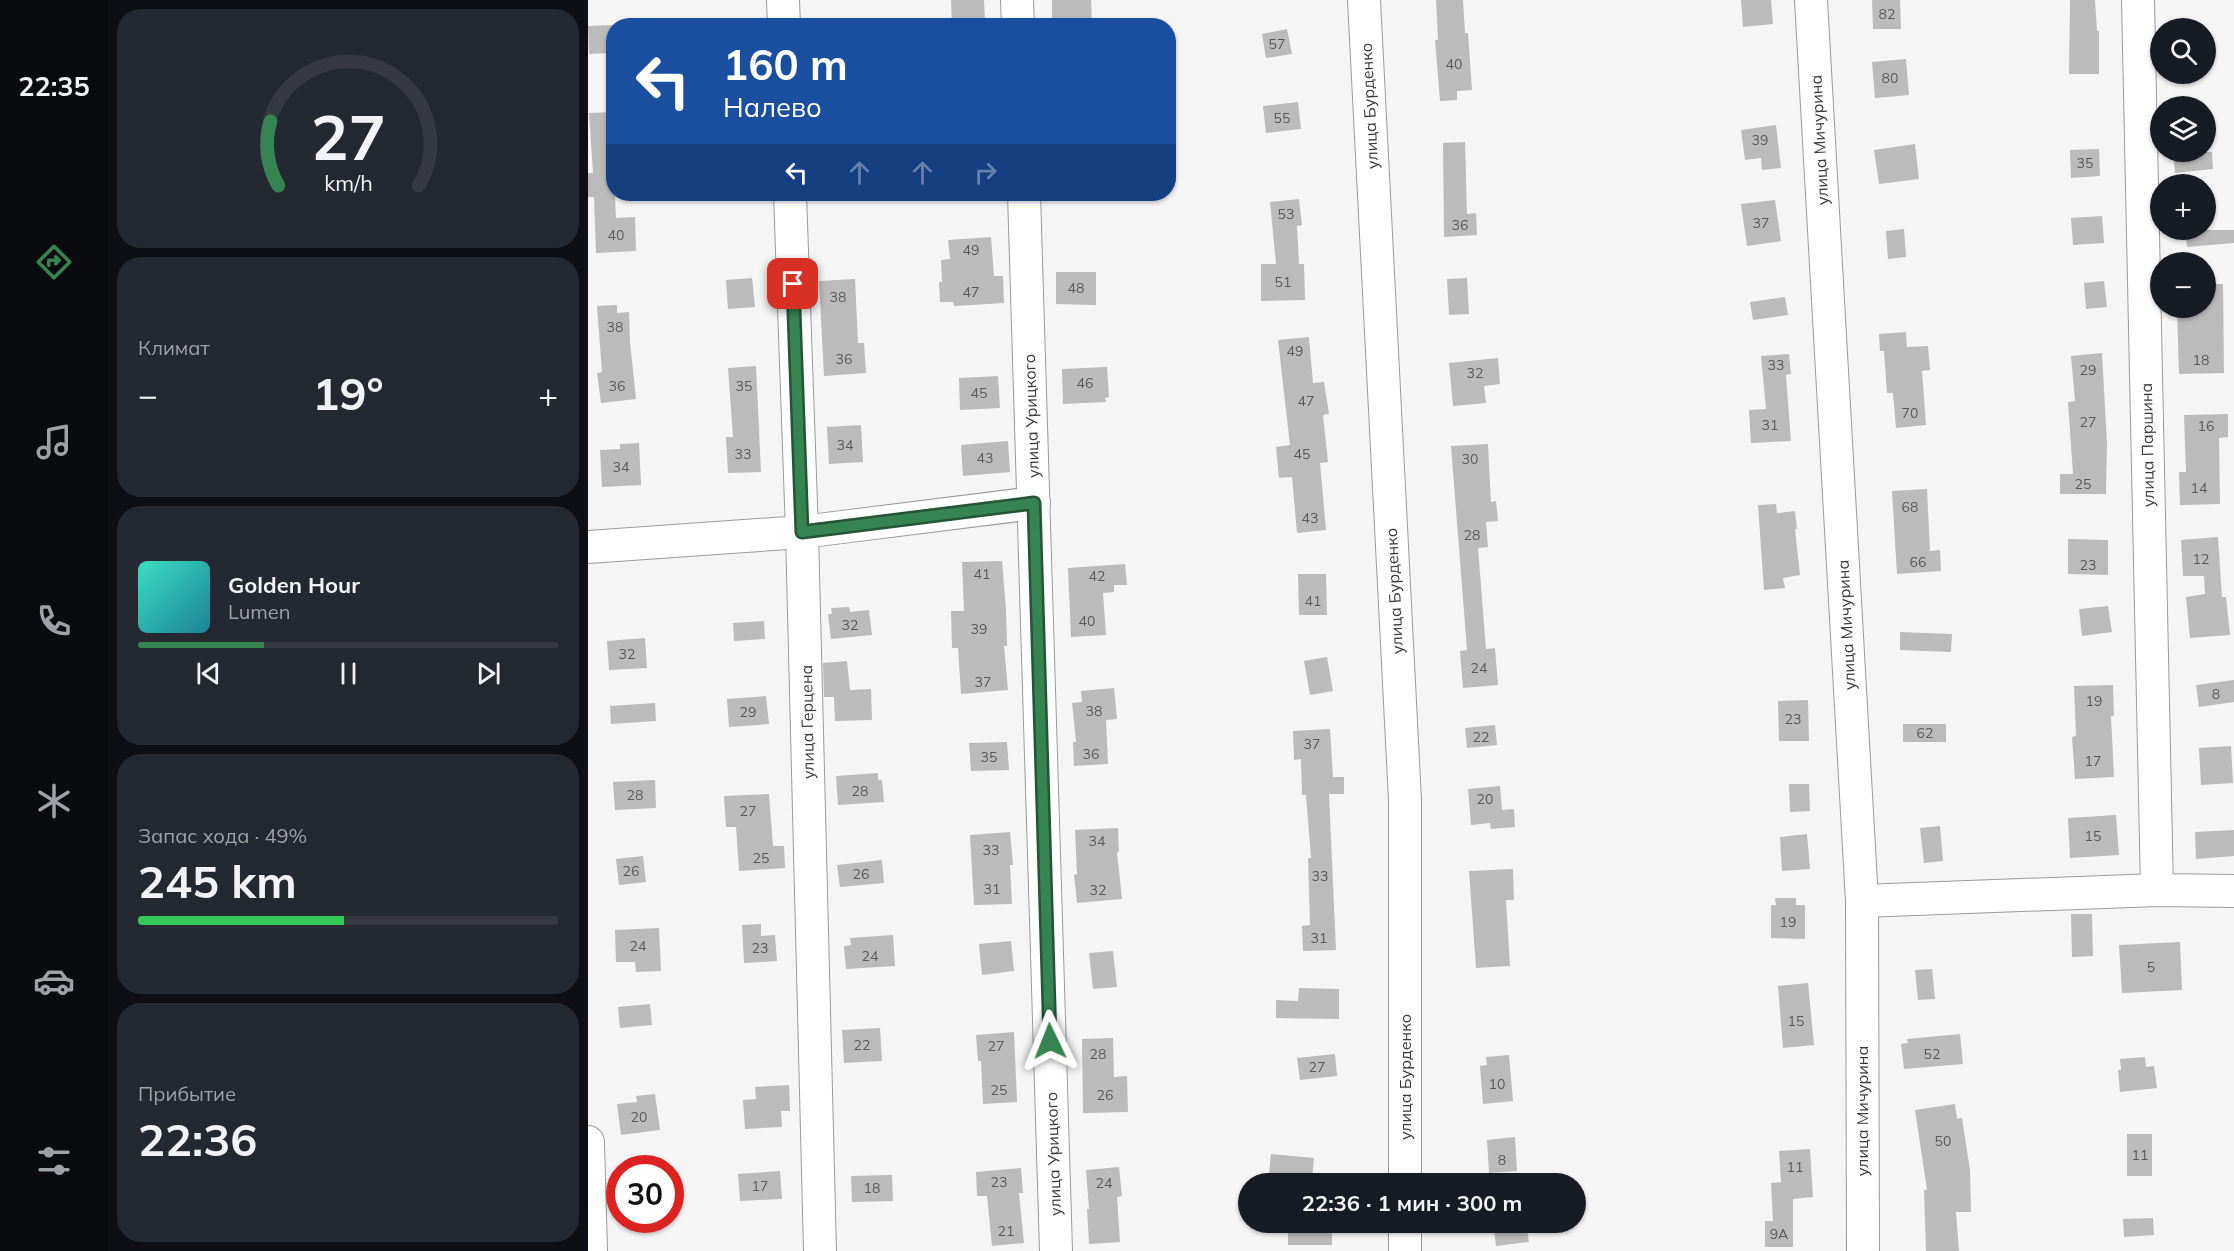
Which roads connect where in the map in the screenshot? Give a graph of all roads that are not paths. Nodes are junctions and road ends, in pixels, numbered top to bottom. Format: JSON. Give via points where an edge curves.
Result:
{"nodes":[{"id":1,"x":783,"y":0,"type":"edge"},
{"id":2,"x":1017,"y":0,"type":"edge"},
{"id":3,"x":1364,"y":0,"type":"edge"},
{"id":4,"x":1811,"y":0,"type":"edge"},
{"id":5,"x":2138,"y":0,"type":"edge"},
{"id":6,"x":784,"y":18,"type":"edge"},
{"id":7,"x":1018,"y":18,"type":"edge"},
{"id":8,"x":790,"y":201,"type":"edge"},
{"id":9,"x":1024,"y":201,"type":"edge"},
{"id":10,"x":1034,"y":503,"type":"junction"},
{"id":11,"x":802,"y":532,"type":"junction"},
{"id":12,"x":588,"y":547,"type":"edge"},
{"id":13,"x":2157,"y":890,"type":"junction"},
{"id":14,"x":2234,"y":891,"type":"edge"},
{"id":15,"x":1862,"y":901,"type":"junction"},
{"id":16,"x":588,"y":1142,"type":"edge"},
{"id":17,"x":1405,"y":1173,"type":"edge"},
{"id":18,"x":1405,"y":1233,"type":"edge"},
{"id":19,"x":591,"y":1251,"type":"edge"},
{"id":20,"x":820,"y":1251,"type":"edge"},
{"id":21,"x":1056,"y":1251,"type":"edge"},
{"id":22,"x":1405,"y":1251,"type":"edge"},
{"id":23,"x":1863,"y":1251,"type":"edge"}],
"edges":[{"from":1,"to":6,"type":"street"},
{"from":2,"to":7,"type":"street"},
{"from":3,"to":17,"type":"street","name":"улица Бурденко","via":[[1405,800]]},
{"from":4,"to":15,"type":"street","name":"улица Мичурина"},
{"from":5,"to":13,"type":"street","name":"улица Паршина"},
{"from":8,"to":11,"type":"street","name":"улица Герцена"},
{"from":9,"to":10,"type":"street","name":"улица Урицкого"},
{"from":10,"to":11,"type":"street"},
{"from":10,"to":21,"type":"street","name":"улица Урицкого"},
{"from":11,"to":12,"type":"street"},
{"from":11,"to":20,"type":"street","name":"улица Герцена"},
{"from":13,"to":14,"type":"street"},
{"from":13,"to":15,"type":"street"},
{"from":15,"to":23,"type":"street","name":"улица Мичурина"},
{"from":16,"to":19,"type":"street"},
{"from":18,"to":22,"type":"street"}]}
